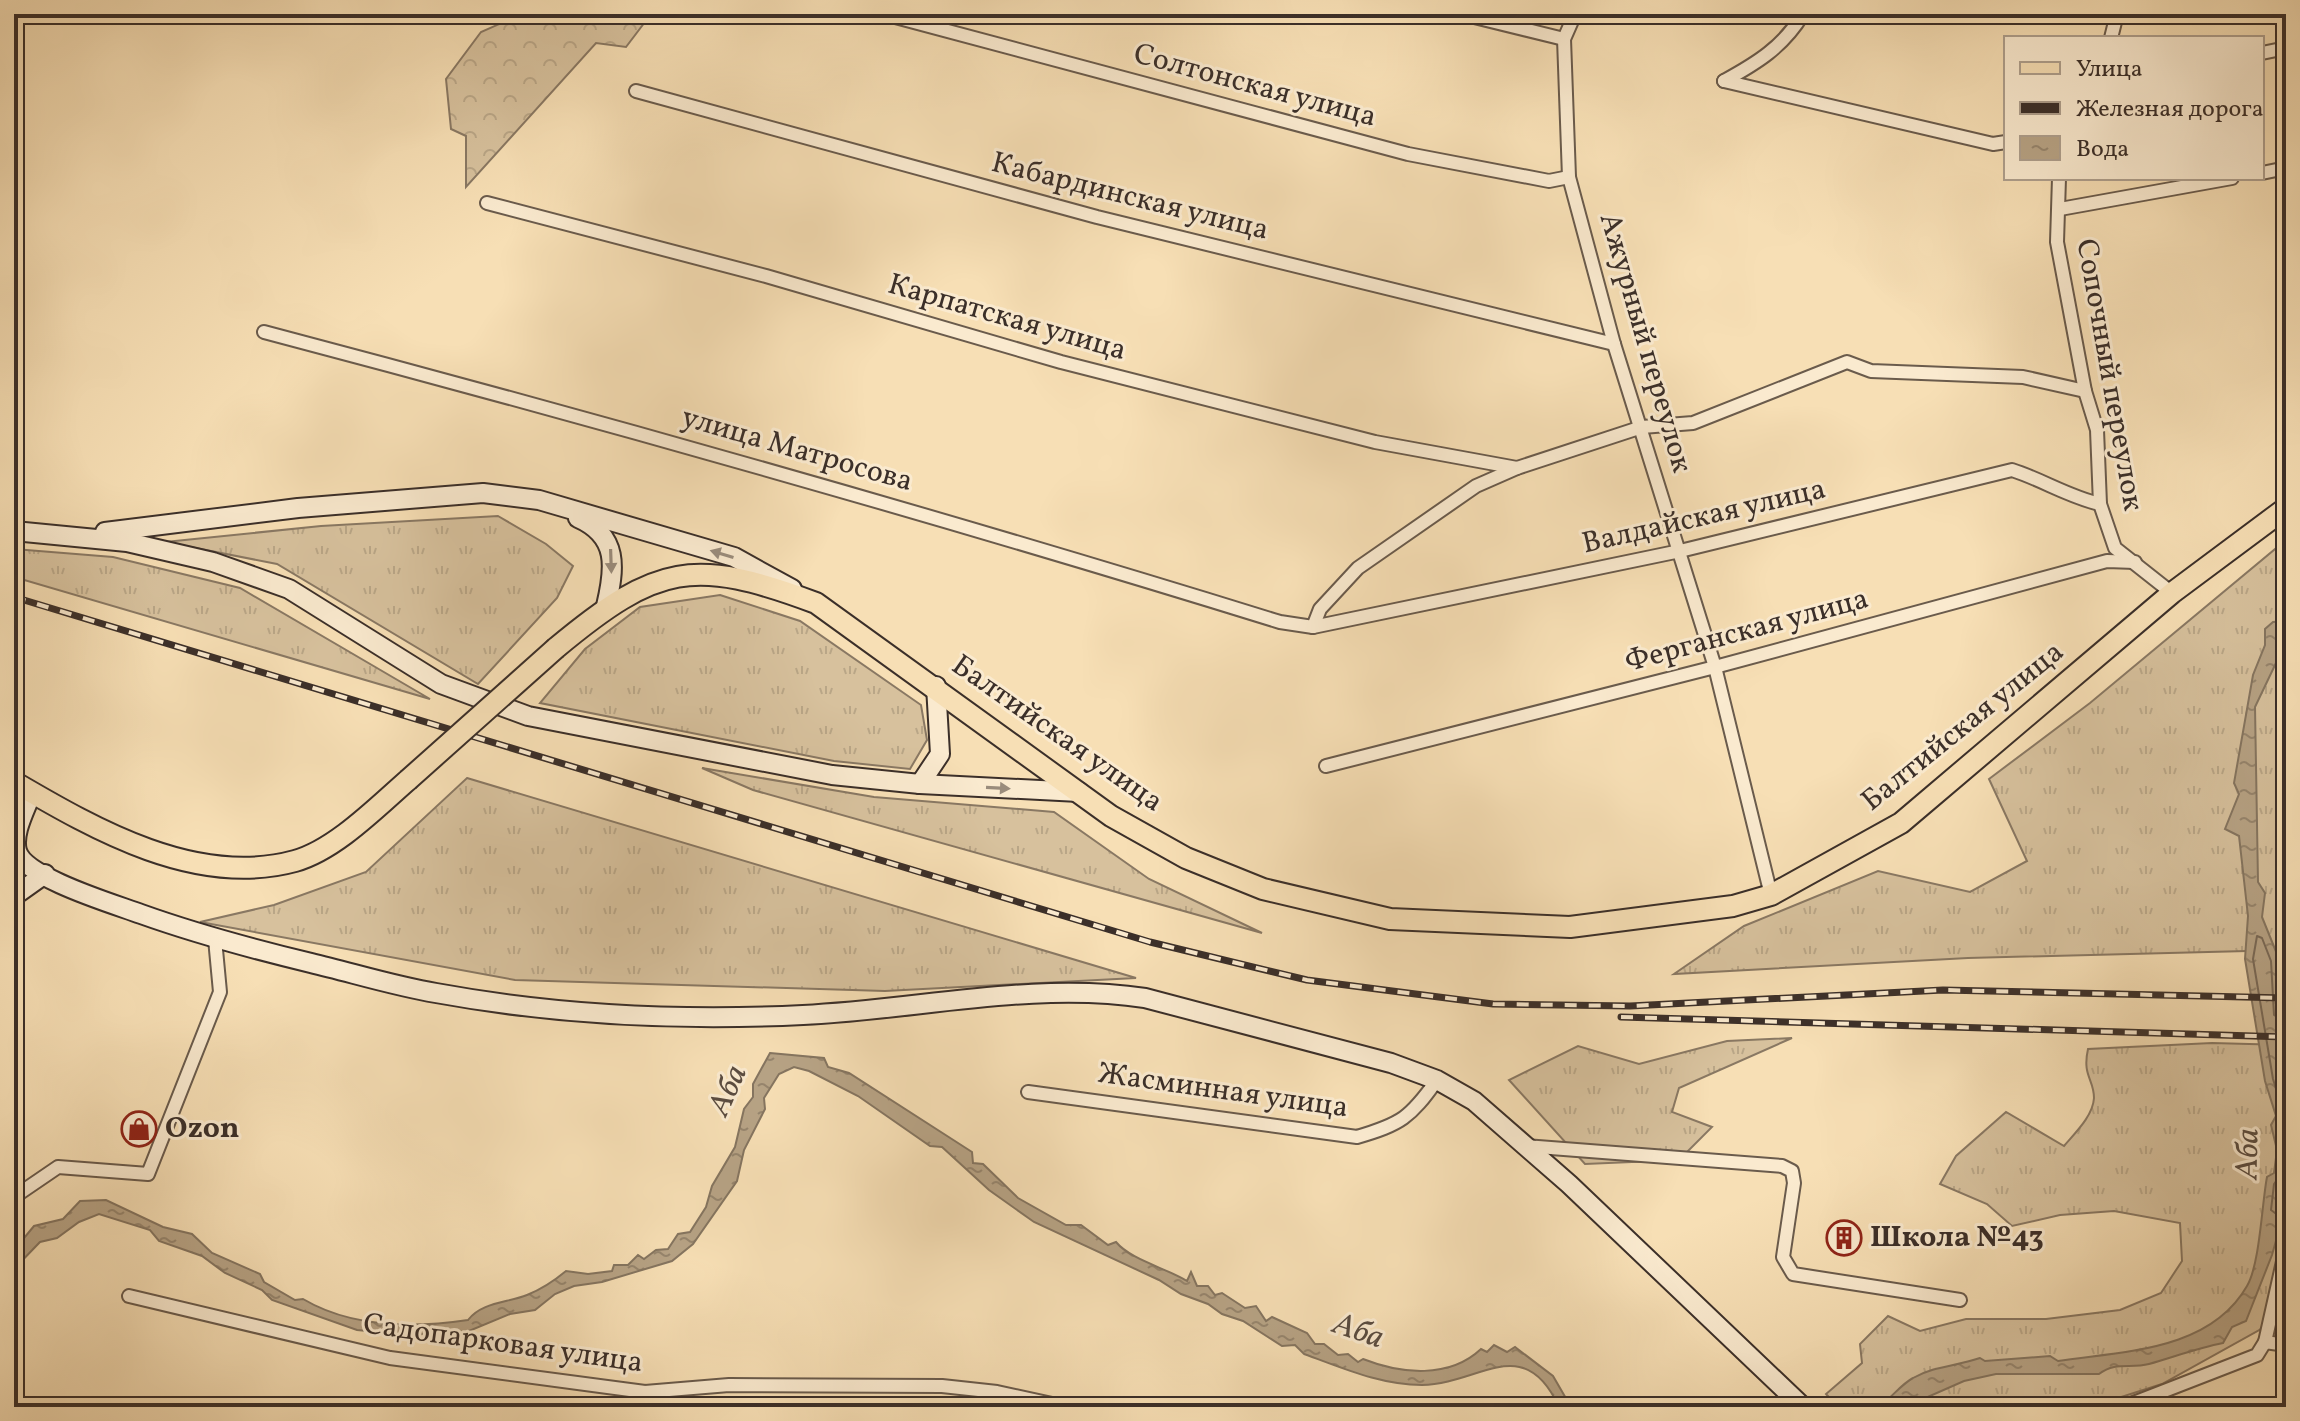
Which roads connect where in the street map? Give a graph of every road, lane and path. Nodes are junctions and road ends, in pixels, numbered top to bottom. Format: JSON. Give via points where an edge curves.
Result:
{"nodes":[{"id":1,"x":884,"y":14,"type":"edge"},
{"id":2,"x":1462,"y":14,"type":"edge"},
{"id":3,"x":1575,"y":14,"type":"edge"},
{"id":4,"x":1803,"y":14,"type":"edge"},
{"id":5,"x":2117,"y":14,"type":"edge"},
{"id":6,"x":2112,"y":36,"type":"edge"},
{"id":7,"x":1564,"y":39,"type":"junction"},
{"id":8,"x":2286,"y":48,"type":"edge"},
{"id":9,"x":2264,"y":53,"type":"edge"},
{"id":10,"x":636,"y":91,"type":"dead end"},
{"id":11,"x":2004,"y":142,"type":"edge"},
{"id":12,"x":2286,"y":168,"type":"edge"},
{"id":13,"x":2264,"y":173,"type":"edge"},
{"id":14,"x":1569,"y":177,"type":"junction"},
{"id":15,"x":2059,"y":180,"type":"edge"},
{"id":16,"x":2221,"y":180,"type":"edge"},
{"id":17,"x":487,"y":203,"type":"dead end"},
{"id":18,"x":2060,"y":209,"type":"junction"},
{"id":19,"x":264,"y":332,"type":"dead end"},
{"id":20,"x":1614,"y":344,"type":"junction"},
{"id":21,"x":2085,"y":391,"type":"junction"},
{"id":22,"x":1642,"y":427,"type":"junction"},
{"id":23,"x":1517,"y":468,"type":"junction"},
{"id":24,"x":539,"y":500,"type":"junction"},
{"id":25,"x":2100,"y":504,"type":"junction"},
{"id":26,"x":2286,"y":508,"type":"edge"},
{"id":27,"x":14,"y":531,"type":"edge"},
{"id":28,"x":70,"y":536,"type":"junction"},
{"id":29,"x":1680,"y":551,"type":"junction"},
{"id":30,"x":2135,"y":562,"type":"junction"},
{"id":31,"x":2172,"y":593,"type":"junction"},
{"id":32,"x":816,"y":603,"type":"junction"},
{"id":33,"x":606,"y":606,"type":"junction"},
{"id":34,"x":1313,"y":627,"type":"junction"},
{"id":35,"x":1715,"y":667,"type":"junction"},
{"id":36,"x":936,"y":686,"type":"junction"},
{"id":37,"x":1326,"y":766,"type":"dead end"},
{"id":38,"x":920,"y":784,"type":"junction"},
{"id":39,"x":23,"y":787,"type":"edge"},
{"id":40,"x":1079,"y":792,"type":"junction"},
{"id":41,"x":45,"y":874,"type":"junction"},
{"id":42,"x":1771,"y":895,"type":"junction"},
{"id":43,"x":14,"y":896,"type":"edge"},
{"id":44,"x":215,"y":939,"type":"junction"},
{"id":45,"x":1437,"y":1080,"type":"junction"},
{"id":46,"x":1028,"y":1092,"type":"dead end"},
{"id":47,"x":1525,"y":1146,"type":"junction"},
{"id":48,"x":14,"y":1197,"type":"edge"},
{"id":49,"x":2286,"y":1248,"type":"edge"},
{"id":50,"x":129,"y":1296,"type":"dead end"},
{"id":51,"x":1960,"y":1300,"type":"dead end"},
{"id":52,"x":2265,"y":1342,"type":"junction"},
{"id":53,"x":2286,"y":1345,"type":"edge"},
{"id":54,"x":1066,"y":1407,"type":"edge"},
{"id":55,"x":1803,"y":1407,"type":"edge"},
{"id":56,"x":2123,"y":1407,"type":"edge"}],
"edges":[{"from":1,"to":14,"type":"street","name":"Солтонская улица","via":[[1408,154],[1549,181]]},
{"from":2,"to":7,"type":"street"},
{"from":3,"to":7,"type":"street"},
{"from":4,"to":11,"type":"street","via":[[1773,51],[1724,81],[1993,144]]},
{"from":5,"to":6,"type":"street"},
{"from":7,"to":14,"type":"street","name":"Ажурный переулок"},
{"from":8,"to":9,"type":"street"},
{"from":10,"to":20,"type":"street","name":"Кабардинская улица","via":[[1097,217]]},
{"from":12,"to":13,"type":"street"},
{"from":14,"to":20,"type":"street","name":"Ажурный переулок"},
{"from":15,"to":18,"type":"street","name":"Сопочный переулок"},
{"from":16,"to":18,"type":"street","name":"Сопочный переулок"},
{"from":17,"to":23,"type":"street","name":"Карпатская улица","via":[[766,276],[1061,362],[1375,442]]},
{"from":18,"to":21,"type":"street","name":"Сопочный переулок","via":[[2057,242]]},
{"from":19,"to":34,"type":"street","name":"улица Матросова","via":[[589,418],[953,521],[1280,622]]},
{"from":20,"to":22,"type":"street","name":"Ажурный переулок"},
{"from":21,"to":22,"type":"street","name":"Карпатская улица","via":[[2023,377],[1871,371],[1847,362],[1693,423]]},
{"from":21,"to":25,"type":"street","name":"Сопочный переулок","via":[[2097,430]]},
{"from":22,"to":23,"type":"street","name":"Карпатская улица"},
{"from":22,"to":29,"type":"street","name":"Ажурный переулок"},
{"from":23,"to":34,"type":"street","name":"Карпатская улица","via":[[1476,486],[1358,568],[1320,609]]},
{"from":24,"to":28,"type":"street","via":[[483,493],[436,495]]},
{"from":32,"to":24,"type":"street","one_way":true,"via":[[734,557]]},
{"from":24,"to":33,"type":"street","one_way":true,"via":[[588,522],[612,549]]},
{"from":25,"to":29,"type":"street","name":"Валдайская улица","via":[[2073,498],[2049,481],[2012,470]]},
{"from":25,"to":30,"type":"street","name":"Сопочный переулок","via":[[2115,548]]},
{"from":26,"to":31,"type":"main road","name":"Балтийская улица"},
{"from":27,"to":28,"type":"street"},
{"from":28,"to":38,"type":"street","via":[[127,542],[213,562],[289,589],[441,684],[528,716],[832,775]]},
{"from":29,"to":34,"type":"street","name":"Валдайская улица"},
{"from":29,"to":35,"type":"street","name":"Ажурный переулок"},
{"from":30,"to":31,"type":"street"},
{"from":30,"to":35,"type":"street","name":"Ферганская улица","via":[[2107,561]]},
{"from":31,"to":42,"type":"main road","name":"Балтийская улица","via":[[1901,823]]},
{"from":32,"to":33,"type":"main road","name":"Балтийская улица","via":[[730,574],[696,572]]},
{"from":32,"to":36,"type":"main road","name":"Балтийская улица"},
{"from":33,"to":39,"type":"main road","name":"Балтийская улица","bridge":true,"via":[[351,830],[296,861],[198,866],[91,825]]},
{"from":35,"to":37,"type":"street","name":"Ферганская улица"},
{"from":35,"to":42,"type":"street","name":"Ажурный переулок"},
{"from":36,"to":38,"type":"street","via":[[940,754]]},
{"from":36,"to":40,"type":"main road","name":"Балтийская улица"},
{"from":38,"to":40,"type":"street","one_way":true},
{"from":39,"to":41,"type":"street","via":[[17,850],[25,864]]},
{"from":40,"to":42,"type":"main road","name":"Балтийская улица","via":[[1186,858],[1303,900],[1390,919],[1570,927],[1733,906]]},
{"from":41,"to":43,"type":"street"},
{"from":41,"to":44,"type":"street"},
{"from":44,"to":45,"type":"street","via":[[432,993],[605,1012],[802,1015],[1110,993],[1360,1055]]},
{"from":44,"to":48,"type":"street","via":[[220,992],[148,1174],[58,1167]]},
{"from":45,"to":46,"type":"street","name":"Жасминная улица","via":[[1396,1126],[1357,1137]]},
{"from":45,"to":47,"type":"street","via":[[1474,1101]]},
{"from":47,"to":51,"type":"street","via":[[1782,1166],[1792,1171],[1794,1183],[1783,1257],[1793,1274]]},
{"from":47,"to":55,"type":"street"},
{"from":49,"to":52,"type":"street"},
{"from":50,"to":54,"type":"street","name":"Садопарковая улица","via":[[390,1358],[645,1392],[729,1385],[942,1386]]},
{"from":52,"to":53,"type":"street"},
{"from":52,"to":56,"type":"street","via":[[2257,1355]]}]}
